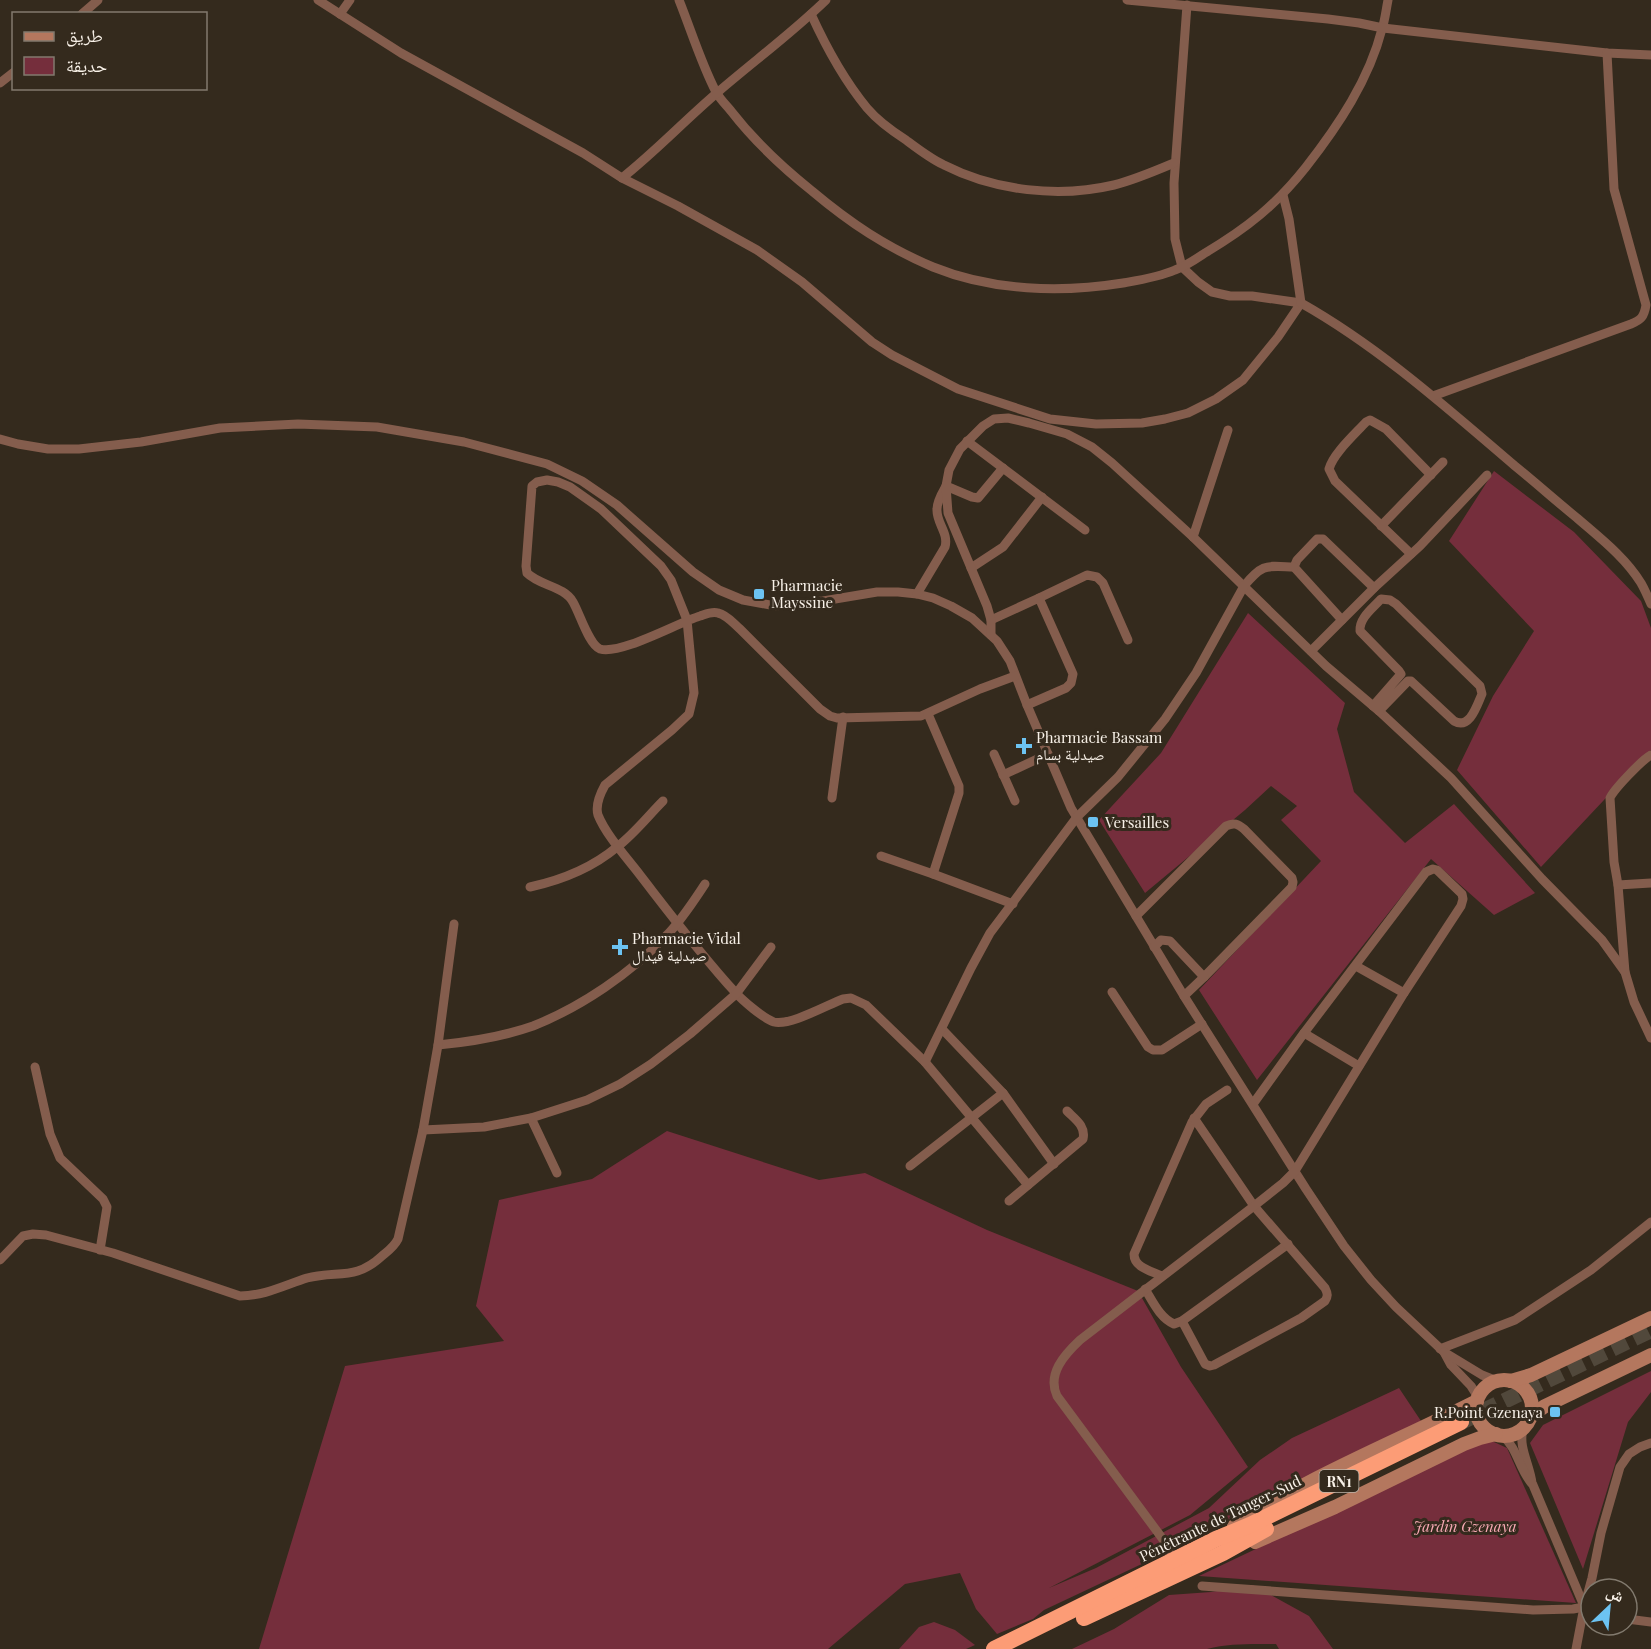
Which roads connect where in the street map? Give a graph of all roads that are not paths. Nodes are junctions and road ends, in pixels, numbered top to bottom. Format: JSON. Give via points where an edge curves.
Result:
{"nodes":[{"id":1,"x":98,"y":0,"type":"edge"},
{"id":2,"x":318,"y":0,"type":"edge"},
{"id":3,"x":350,"y":0,"type":"edge"},
{"id":4,"x":679,"y":0,"type":"edge"},
{"id":5,"x":826,"y":0,"type":"edge"},
{"id":6,"x":1127,"y":0,"type":"edge"},
{"id":7,"x":1388,"y":0,"type":"edge"},
{"id":8,"x":1187,"y":5,"type":"junction"},
{"id":9,"x":84,"y":12,"type":"edge"},
{"id":10,"x":339,"y":14,"type":"junction"},
{"id":11,"x":811,"y":14,"type":"junction"},
{"id":12,"x":1383,"y":28,"type":"junction"},
{"id":13,"x":1607,"y":53,"type":"junction"},
{"id":14,"x":1651,"y":55,"type":"edge"},
{"id":15,"x":717,"y":93,"type":"junction"},
{"id":16,"x":1174,"y":163,"type":"junction"},
{"id":17,"x":622,"y":178,"type":"junction"},
{"id":18,"x":1283,"y":195,"type":"junction"},
{"id":19,"x":1182,"y":267,"type":"junction"},
{"id":20,"x":1301,"y":303,"type":"junction"},
{"id":21,"x":1433,"y":396,"type":"junction"},
{"id":22,"x":1228,"y":430,"type":"dead end"},
{"id":23,"x":0,"y":439,"type":"edge"},
{"id":24,"x":967,"y":441,"type":"junction"},
{"id":25,"x":1443,"y":462,"type":"dead end"},
{"id":26,"x":1002,"y":468,"type":"junction"},
{"id":27,"x":1431,"y":475,"type":"junction"},
{"id":28,"x":1487,"y":475,"type":"dead end"},
{"id":29,"x":946,"y":486,"type":"junction"},
{"id":30,"x":1042,"y":497,"type":"junction"},
{"id":31,"x":1382,"y":526,"type":"junction"},
{"id":32,"x":1085,"y":530,"type":"dead end"},
{"id":33,"x":1193,"y":537,"type":"junction"},
{"id":34,"x":1411,"y":554,"type":"junction"},
{"id":35,"x":1294,"y":567,"type":"junction"},
{"id":36,"x":971,"y":568,"type":"junction"},
{"id":37,"x":1244,"y":586,"type":"junction"},
{"id":38,"x":1374,"y":588,"type":"junction"},
{"id":39,"x":917,"y":594,"type":"junction"},
{"id":40,"x":1040,"y":598,"type":"junction"},
{"id":41,"x":1651,"y":604,"type":"edge"},
{"id":42,"x":687,"y":620,"type":"junction"},
{"id":43,"x":991,"y":620,"type":"junction"},
{"id":44,"x":1342,"y":620,"type":"junction"},
{"id":45,"x":991,"y":634,"type":"junction"},
{"id":46,"x":1128,"y":640,"type":"dead end"},
{"id":47,"x":1311,"y":651,"type":"junction"},
{"id":48,"x":1015,"y":676,"type":"junction"},
{"id":49,"x":1027,"y":705,"type":"junction"},
{"id":50,"x":1376,"y":709,"type":"junction"},
{"id":51,"x":928,"y":714,"type":"junction"},
{"id":52,"x":843,"y":717,"type":"junction"},
{"id":53,"x":994,"y":754,"type":"dead end"},
{"id":54,"x":1048,"y":754,"type":"junction"},
{"id":55,"x":1651,"y":755,"type":"edge"},
{"id":56,"x":1003,"y":775,"type":"junction"},
{"id":57,"x":832,"y":798,"type":"dead end"},
{"id":58,"x":663,"y":801,"type":"dead end"},
{"id":59,"x":1015,"y":801,"type":"dead end"},
{"id":60,"x":1077,"y":817,"type":"junction"},
{"id":61,"x":618,"y":846,"type":"junction"},
{"id":62,"x":881,"y":856,"type":"dead end"},
{"id":63,"x":933,"y":874,"type":"junction"},
{"id":64,"x":1651,"y":883,"type":"edge"},
{"id":65,"x":705,"y":884,"type":"dead end"},
{"id":66,"x":1618,"y":885,"type":"junction"},
{"id":67,"x":530,"y":887,"type":"dead end"},
{"id":68,"x":1013,"y":904,"type":"junction"},
{"id":69,"x":1136,"y":916,"type":"junction"},
{"id":70,"x":678,"y":923,"type":"junction"},
{"id":71,"x":454,"y":924,"type":"dead end"},
{"id":72,"x":771,"y":947,"type":"dead end"},
{"id":73,"x":1154,"y":947,"type":"junction"},
{"id":74,"x":1356,"y":966,"type":"junction"},
{"id":75,"x":1625,"y":972,"type":"junction"},
{"id":76,"x":1204,"y":977,"type":"junction"},
{"id":77,"x":1112,"y":992,"type":"dead end"},
{"id":78,"x":1404,"y":993,"type":"junction"},
{"id":79,"x":736,"y":994,"type":"junction"},
{"id":80,"x":1184,"y":996,"type":"junction"},
{"id":81,"x":1202,"y":1024,"type":"junction"},
{"id":82,"x":942,"y":1029,"type":"junction"},
{"id":83,"x":1304,"y":1033,"type":"junction"},
{"id":84,"x":1651,"y":1038,"type":"edge"},
{"id":85,"x":438,"y":1045,"type":"junction"},
{"id":86,"x":926,"y":1062,"type":"junction"},
{"id":87,"x":1359,"y":1066,"type":"junction"},
{"id":88,"x":35,"y":1067,"type":"dead end"},
{"id":89,"x":1227,"y":1090,"type":"dead end"},
{"id":90,"x":1003,"y":1093,"type":"junction"},
{"id":91,"x":1253,"y":1104,"type":"junction"},
{"id":92,"x":1067,"y":1111,"type":"dead end"},
{"id":93,"x":531,"y":1118,"type":"junction"},
{"id":94,"x":972,"y":1118,"type":"junction"},
{"id":95,"x":1194,"y":1118,"type":"junction"},
{"id":96,"x":423,"y":1130,"type":"junction"},
{"id":97,"x":1054,"y":1164,"type":"junction"},
{"id":98,"x":910,"y":1166,"type":"dead end"},
{"id":99,"x":1295,"y":1171,"type":"junction"},
{"id":100,"x":557,"y":1173,"type":"dead end"},
{"id":101,"x":1028,"y":1185,"type":"junction"},
{"id":102,"x":1009,"y":1201,"type":"dead end"},
{"id":103,"x":1254,"y":1206,"type":"junction"},
{"id":104,"x":1651,"y":1222,"type":"edge"},
{"id":105,"x":1288,"y":1244,"type":"junction"},
{"id":106,"x":100,"y":1250,"type":"junction"},
{"id":107,"x":0,"y":1260,"type":"edge"},
{"id":108,"x":1162,"y":1276,"type":"junction"},
{"id":109,"x":1145,"y":1289,"type":"junction"},
{"id":110,"x":1651,"y":1318,"type":"edge"},
{"id":111,"x":1182,"y":1321,"type":"junction"},
{"id":112,"x":1442,"y":1350,"type":"junction"},
{"id":113,"x":1651,"y":1355,"type":"edge"},
{"id":114,"x":1497,"y":1381,"type":"junction"},
{"id":115,"x":1511,"y":1381,"type":"junction"},
{"id":116,"x":1478,"y":1399,"type":"junction"},
{"id":117,"x":1527,"y":1422,"type":"junction"},
{"id":118,"x":1464,"y":1426,"type":"tunnel mouth"},
{"id":119,"x":1500,"y":1435,"type":"junction"},
{"id":120,"x":1651,"y":1443,"type":"edge"},
{"id":121,"x":1533,"y":1485,"type":"junction"},
{"id":122,"x":1219,"y":1546,"type":"junction"},
{"id":123,"x":1172,"y":1561,"type":"junction"},
{"id":124,"x":1592,"y":1577,"type":"edge"},
{"id":125,"x":1202,"y":1586,"type":"dead end"},
{"id":126,"x":1579,"y":1590,"type":"edge"},
{"id":127,"x":1579,"y":1609,"type":"edge"},
{"id":128,"x":1036,"y":1634,"type":"junction"},
{"id":129,"x":994,"y":1649,"type":"edge"},
{"id":130,"x":1018,"y":1649,"type":"edge"}],
"edges":[{"from":1,"to":9,"type":"street"},
{"from":2,"to":10,"type":"street"},
{"from":3,"to":10,"type":"street"},
{"from":4,"to":15,"type":"street"},
{"from":5,"to":11,"type":"street"},
{"from":6,"to":8,"type":"street"},
{"from":7,"to":12,"type":"street"},
{"from":8,"to":12,"type":"street"},
{"from":8,"to":16,"type":"street"},
{"from":10,"to":17,"type":"street"},
{"from":11,"to":15,"type":"street"},
{"from":11,"to":16,"type":"street","via":[[826,46],[868,110],[945,166],[1006,187],[1073,191],[1114,184]]},
{"from":12,"to":13,"type":"street"},
{"from":12,"to":18,"type":"street","via":[[1355,96]]},
{"from":13,"to":14,"type":"street"},
{"from":13,"to":21,"type":"street","via":[[1614,189],[1646,306],[1641,320]]},
{"from":15,"to":17,"type":"street"},
{"from":15,"to":19,"type":"street","via":[[773,159],[838,213],[867,233],[936,268],[1001,285],[1054,290],[1141,280]]},
{"from":16,"to":19,"type":"street","via":[[1174,239]]},
{"from":17,"to":20,"type":"street","via":[[757,250],[892,355],[958,389],[1050,419],[1142,423],[1188,413],[1243,380]]},
{"from":18,"to":19,"type":"street","via":[[1228,239]]},
{"from":18,"to":20,"type":"street"},
{"from":19,"to":20,"type":"street","via":[[1212,292]]},
{"from":20,"to":21,"type":"street","via":[[1330,319]]},
{"from":21,"to":41,"type":"street","via":[[1615,551],[1641,583]]},
{"from":22,"to":33,"type":"street"},
{"from":23,"to":39,"type":"street","via":[[48,449],[79,449],[220,428],[298,424],[377,427],[426,435],[500,450],[567,473],[617,505],[693,572],[719,590],[743,600],[776,606],[877,592]]},
{"from":24,"to":26,"type":"street"},
{"from":24,"to":29,"type":"street","via":[[949,470]]},
{"from":24,"to":33,"type":"street","via":[[982,426],[1008,418],[1067,434],[1112,463]]},
{"from":25,"to":27,"type":"street"},
{"from":26,"to":29,"type":"street","via":[[978,498]]},
{"from":26,"to":30,"type":"street"},
{"from":27,"to":31,"type":"street"},
{"from":27,"to":31,"type":"street","via":[[1386,429],[1370,420],[1366,422],[1329,469],[1335,481]]},
{"from":28,"to":34,"type":"street"},
{"from":29,"to":36,"type":"street","via":[[948,513]]},
{"from":29,"to":39,"type":"street","via":[[936,510],[947,541]]},
{"from":30,"to":32,"type":"street"},
{"from":30,"to":36,"type":"street","via":[[1003,547]]},
{"from":31,"to":34,"type":"street"},
{"from":33,"to":37,"type":"street"},
{"from":34,"to":38,"type":"street"},
{"from":35,"to":37,"type":"street","via":[[1268,566]]},
{"from":35,"to":38,"type":"street","via":[[1317,539],[1323,539]]},
{"from":35,"to":44,"type":"street"},
{"from":36,"to":43,"type":"street"},
{"from":37,"to":47,"type":"street"},
{"from":37,"to":60,"type":"street","via":[[1165,719],[1118,777]]},
{"from":38,"to":44,"type":"street"},
{"from":39,"to":45,"type":"street","via":[[951,606]]},
{"from":40,"to":43,"type":"street"},
{"from":40,"to":46,"type":"street","via":[[1087,575],[1097,577]]},
{"from":40,"to":49,"type":"street","via":[[1073,674],[1066,688]]},
{"from":42,"to":42,"type":"street","via":[[621,648],[607,650],[594,646],[570,597],[527,573],[532,486],[547,480],[558,482],[601,509],[661,566]]},
{"from":42,"to":52,"type":"street","via":[[712,611],[726,617],[820,709]]},
{"from":42,"to":61,"type":"street","via":[[694,693],[689,714],[600,793],[597,813]]},
{"from":43,"to":45,"type":"street"},
{"from":44,"to":47,"type":"street"},
{"from":45,"to":48,"type":"street","via":[[1010,661]]},
{"from":47,"to":50,"type":"street"},
{"from":48,"to":49,"type":"street"},
{"from":48,"to":51,"type":"street"},
{"from":49,"to":54,"type":"street"},
{"from":50,"to":50,"type":"street","via":[[1411,681],[1459,724],[1470,718],[1482,694],[1480,686],[1396,604],[1385,599],[1359,627],[1401,674]]},
{"from":50,"to":75,"type":"street","via":[[1474,802],[1602,940]]},
{"from":51,"to":52,"type":"street","via":[[905,718]]},
{"from":51,"to":63,"type":"street","via":[[959,786]]},
{"from":52,"to":57,"type":"street"},
{"from":53,"to":56,"type":"street"},
{"from":54,"to":56,"type":"street"},
{"from":54,"to":60,"type":"street"},
{"from":55,"to":66,"type":"street","via":[[1610,798]]},
{"from":56,"to":59,"type":"street"},
{"from":58,"to":61,"type":"street"},
{"from":60,"to":68,"type":"street"},
{"from":60,"to":69,"type":"street"},
{"from":61,"to":67,"type":"street","via":[[581,871]]},
{"from":61,"to":70,"type":"street"},
{"from":62,"to":63,"type":"street"},
{"from":63,"to":68,"type":"street"},
{"from":64,"to":66,"type":"street"},
{"from":65,"to":70,"type":"street"},
{"from":66,"to":75,"type":"street"},
{"from":68,"to":82,"type":"street","via":[[990,933]]},
{"from":69,"to":73,"type":"street"},
{"from":69,"to":76,"type":"street","via":[[1226,826],[1235,824],[1244,829],[1292,878],[1292,887]]},
{"from":70,"to":79,"type":"street"},
{"from":70,"to":85,"type":"street","via":[[616,979],[552,1017],[491,1037]]},
{"from":71,"to":85,"type":"street"},
{"from":72,"to":79,"type":"street"},
{"from":73,"to":76,"type":"street","via":[[1161,940],[1170,941]]},
{"from":73,"to":80,"type":"street"},
{"from":74,"to":78,"type":"street"},
{"from":74,"to":78,"type":"street","via":[[1426,872],[1437,870],[1463,899]]},
{"from":74,"to":83,"type":"street"},
{"from":75,"to":84,"type":"street"},
{"from":76,"to":80,"type":"street"},
{"from":77,"to":81,"type":"street","via":[[1153,1050],[1162,1050]]},
{"from":78,"to":87,"type":"street"},
{"from":79,"to":86,"type":"street","via":[[770,1021],[779,1023],[851,998],[866,1005]]},
{"from":79,"to":93,"type":"street","via":[[690,1034],[620,1084],[587,1100]]},
{"from":80,"to":81,"type":"street"},
{"from":81,"to":91,"type":"street"},
{"from":82,"to":86,"type":"street"},
{"from":82,"to":90,"type":"street"},
{"from":83,"to":87,"type":"street"},
{"from":83,"to":91,"type":"street"},
{"from":85,"to":96,"type":"street"},
{"from":86,"to":94,"type":"street"},
{"from":87,"to":99,"type":"street"},
{"from":88,"to":106,"type":"street","via":[[50,1134],[60,1158],[107,1206]]},
{"from":89,"to":95,"type":"street"},
{"from":90,"to":94,"type":"street"},
{"from":90,"to":97,"type":"street"},
{"from":91,"to":99,"type":"street"},
{"from":92,"to":97,"type":"street","via":[[1083,1128],[1083,1139]]},
{"from":93,"to":96,"type":"street","via":[[484,1127]]},
{"from":93,"to":100,"type":"street"},
{"from":94,"to":98,"type":"street"},
{"from":94,"to":101,"type":"street"},
{"from":95,"to":103,"type":"street"},
{"from":95,"to":108,"type":"street","via":[[1133,1257],[1138,1265]]},
{"from":96,"to":106,"type":"street","via":[[398,1239],[362,1270],[309,1278],[268,1292],[240,1296]]},
{"from":97,"to":101,"type":"street"},
{"from":99,"to":103,"type":"street"},
{"from":99,"to":112,"type":"street","via":[[1371,1280]]},
{"from":101,"to":102,"type":"street"},
{"from":103,"to":105,"type":"street"},
{"from":103,"to":108,"type":"street"},
{"from":104,"to":112,"type":"street","via":[[1591,1270],[1515,1320]]},
{"from":105,"to":111,"type":"street"},
{"from":105,"to":111,"type":"street","via":[[1328,1294],[1301,1318],[1210,1366],[1205,1364]]},
{"from":106,"to":107,"type":"street","via":[[33,1234],[23,1236]]},
{"from":108,"to":109,"type":"street"},
{"from":109,"to":111,"type":"street","via":[[1167,1321]]},
{"from":109,"to":123,"type":"street","via":[[1074,1346],[1057,1369],[1053,1385],[1060,1401],[1162,1538]]},
{"from":110,"to":115,"type":"street","via":[[1531,1376]]},
{"from":112,"to":114,"type":"street"},
{"from":112,"to":116,"type":"street"},
{"from":113,"to":117,"type":"street","via":[[1545,1406]]},
{"from":114,"to":115,"type":"street"},
{"from":114,"to":116,"type":"street","via":[[1485,1387]]},
{"from":115,"to":117,"type":"street","via":[[1526,1391],[1530,1399],[1532,1407]]},
{"from":116,"to":119,"type":"street","via":[[1480,1423]]},
{"from":116,"to":122,"type":"street","via":[[1285,1495],[1249,1516]]},
{"from":117,"to":119,"type":"street","via":[[1517,1433]]},
{"from":117,"to":121,"type":"street","via":[[1522,1444]]},
{"from":118,"to":122,"type":"highway","name":"Pénétrante de Tanger-Sud","number":"RN1","via":[[1255,1534]]},
{"from":119,"to":121,"type":"street","via":[[1513,1447]]},
{"from":119,"to":122,"type":"street","via":[[1464,1444],[1319,1515],[1239,1549]]},
{"from":120,"to":124,"type":"street","via":[[1629,1454],[1620,1467]]},
{"from":121,"to":126,"type":"street"},
{"from":122,"to":123,"type":"highway","name":"Pénétrante de Tanger-Sud","number":"RN1"},
{"from":122,"to":128,"type":"highway","name":"Pénétrante de Tanger-Sud","number":"RN1"},
{"from":123,"to":128,"type":"highway","name":"Pénétrante de Tanger-Sud","number":"RN1"},
{"from":125,"to":127,"type":"street","via":[[1533,1610]]},
{"from":128,"to":129,"type":"highway","name":"Pénétrante de Tanger-Sud","number":"RN1"},
{"from":128,"to":130,"type":"highway","name":"Pénétrante de Tanger-Sud","number":"RN1"}]}
